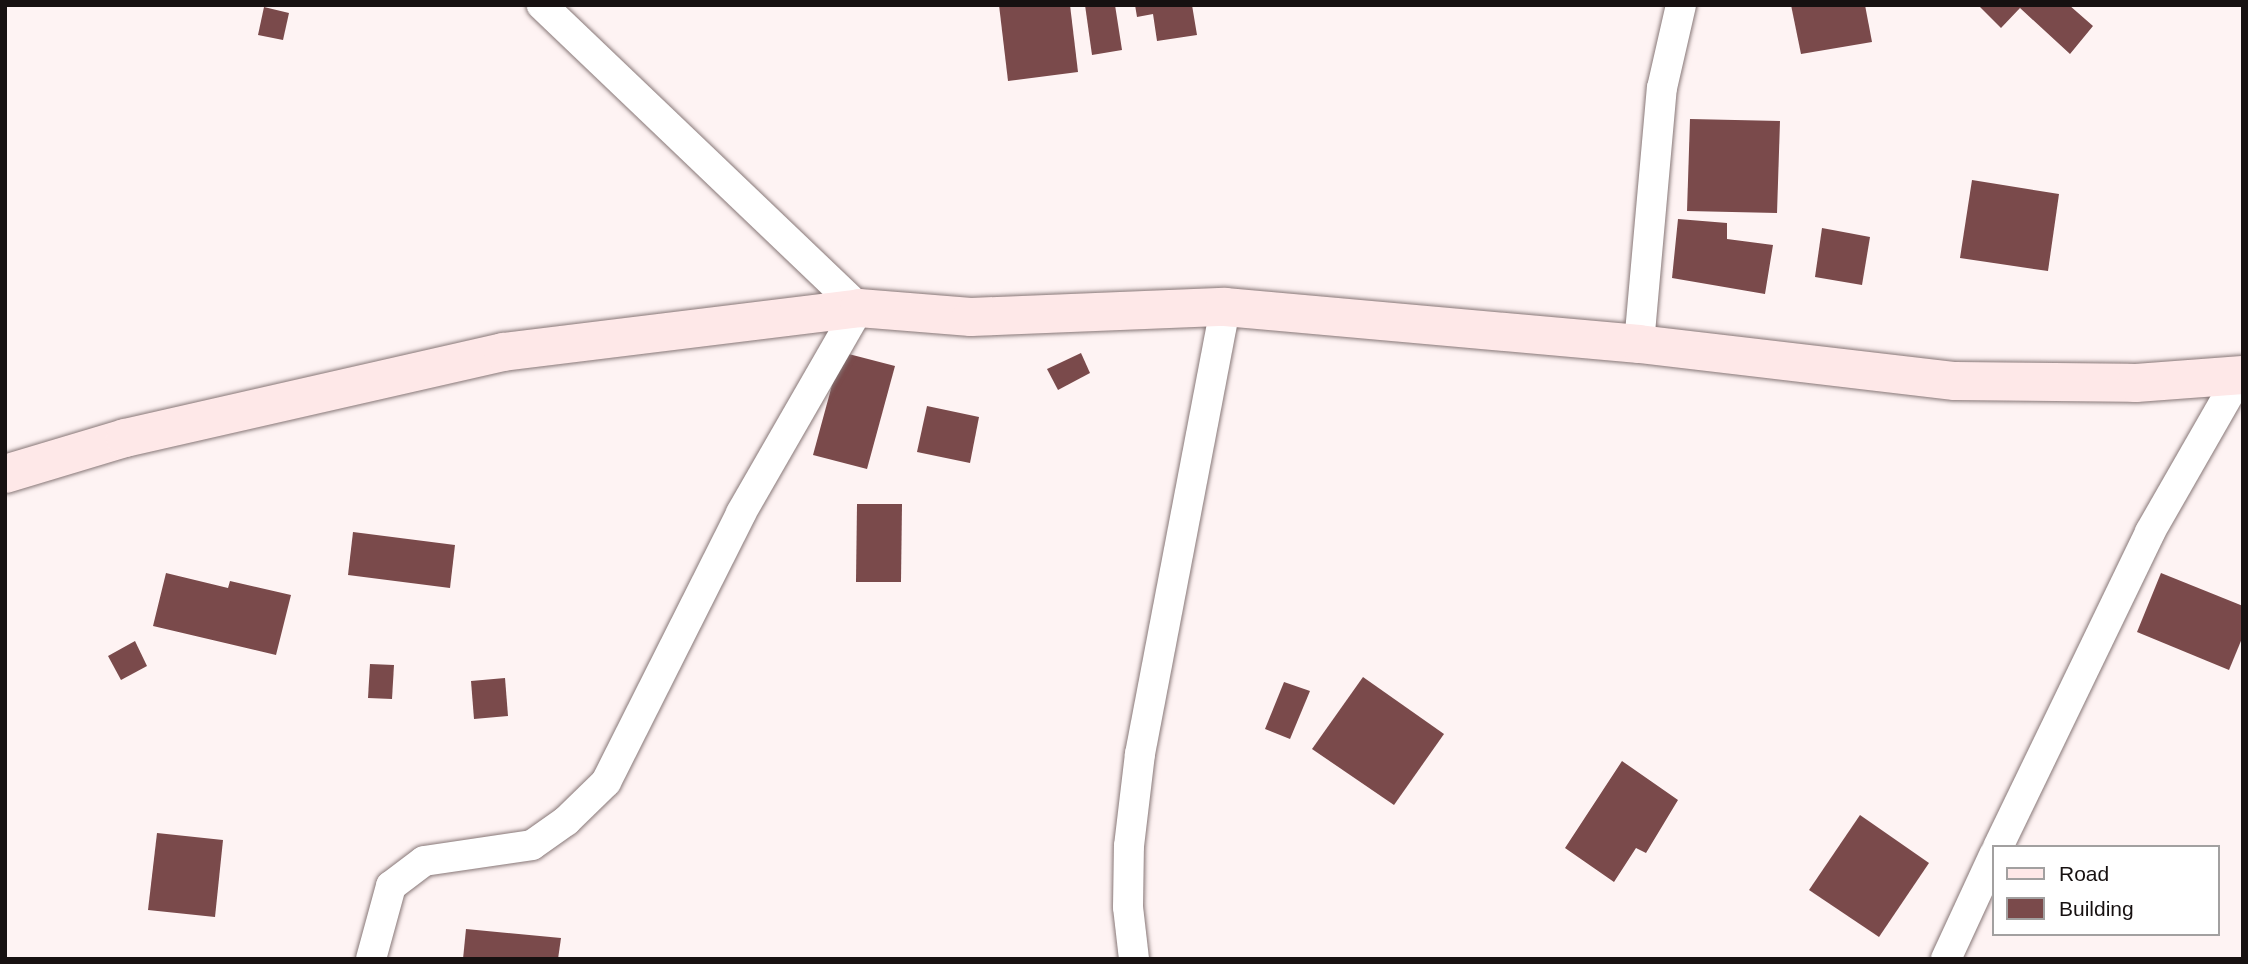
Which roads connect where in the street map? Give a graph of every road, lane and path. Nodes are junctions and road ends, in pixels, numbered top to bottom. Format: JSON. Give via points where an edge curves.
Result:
{"nodes":[{"id":1,"x":542,"y":5,"type":"edge"},
{"id":2,"x":1681,"y":5,"type":"edge"},
{"id":3,"x":1225,"y":307,"type":"junction"},
{"id":4,"x":859,"y":308,"type":"junction"},
{"id":5,"x":1639,"y":344,"type":"junction"},
{"id":6,"x":2241,"y":375,"type":"edge"},
{"id":7,"x":5,"y":474,"type":"edge"},
{"id":8,"x":1999,"y":845,"type":"edge"},
{"id":9,"x":1993,"y":858,"type":"edge"},
{"id":10,"x":372,"y":959,"type":"edge"},
{"id":11,"x":1134,"y":959,"type":"edge"},
{"id":12,"x":1946,"y":959,"type":"edge"}],
"edges":[{"from":1,"to":4,"type":"street"},
{"from":2,"to":5,"type":"street","via":[[1662,88]]},
{"from":3,"to":4,"type":"main road","via":[[971,317]]},
{"from":3,"to":5,"type":"main road"},
{"from":3,"to":11,"type":"street","via":[[1140,754],[1129,846],[1128,907]]},
{"from":4,"to":7,"type":"main road","via":[[503,352],[125,438]]},
{"from":4,"to":10,"type":"street","via":[[741,513],[606,782],[566,821],[532,845],[424,861],[391,886]]},
{"from":5,"to":6,"type":"main road","via":[[1955,381],[2136,383]]},
{"from":6,"to":8,"type":"street","via":[[2150,532]]},
{"from":9,"to":12,"type":"street"}]}
